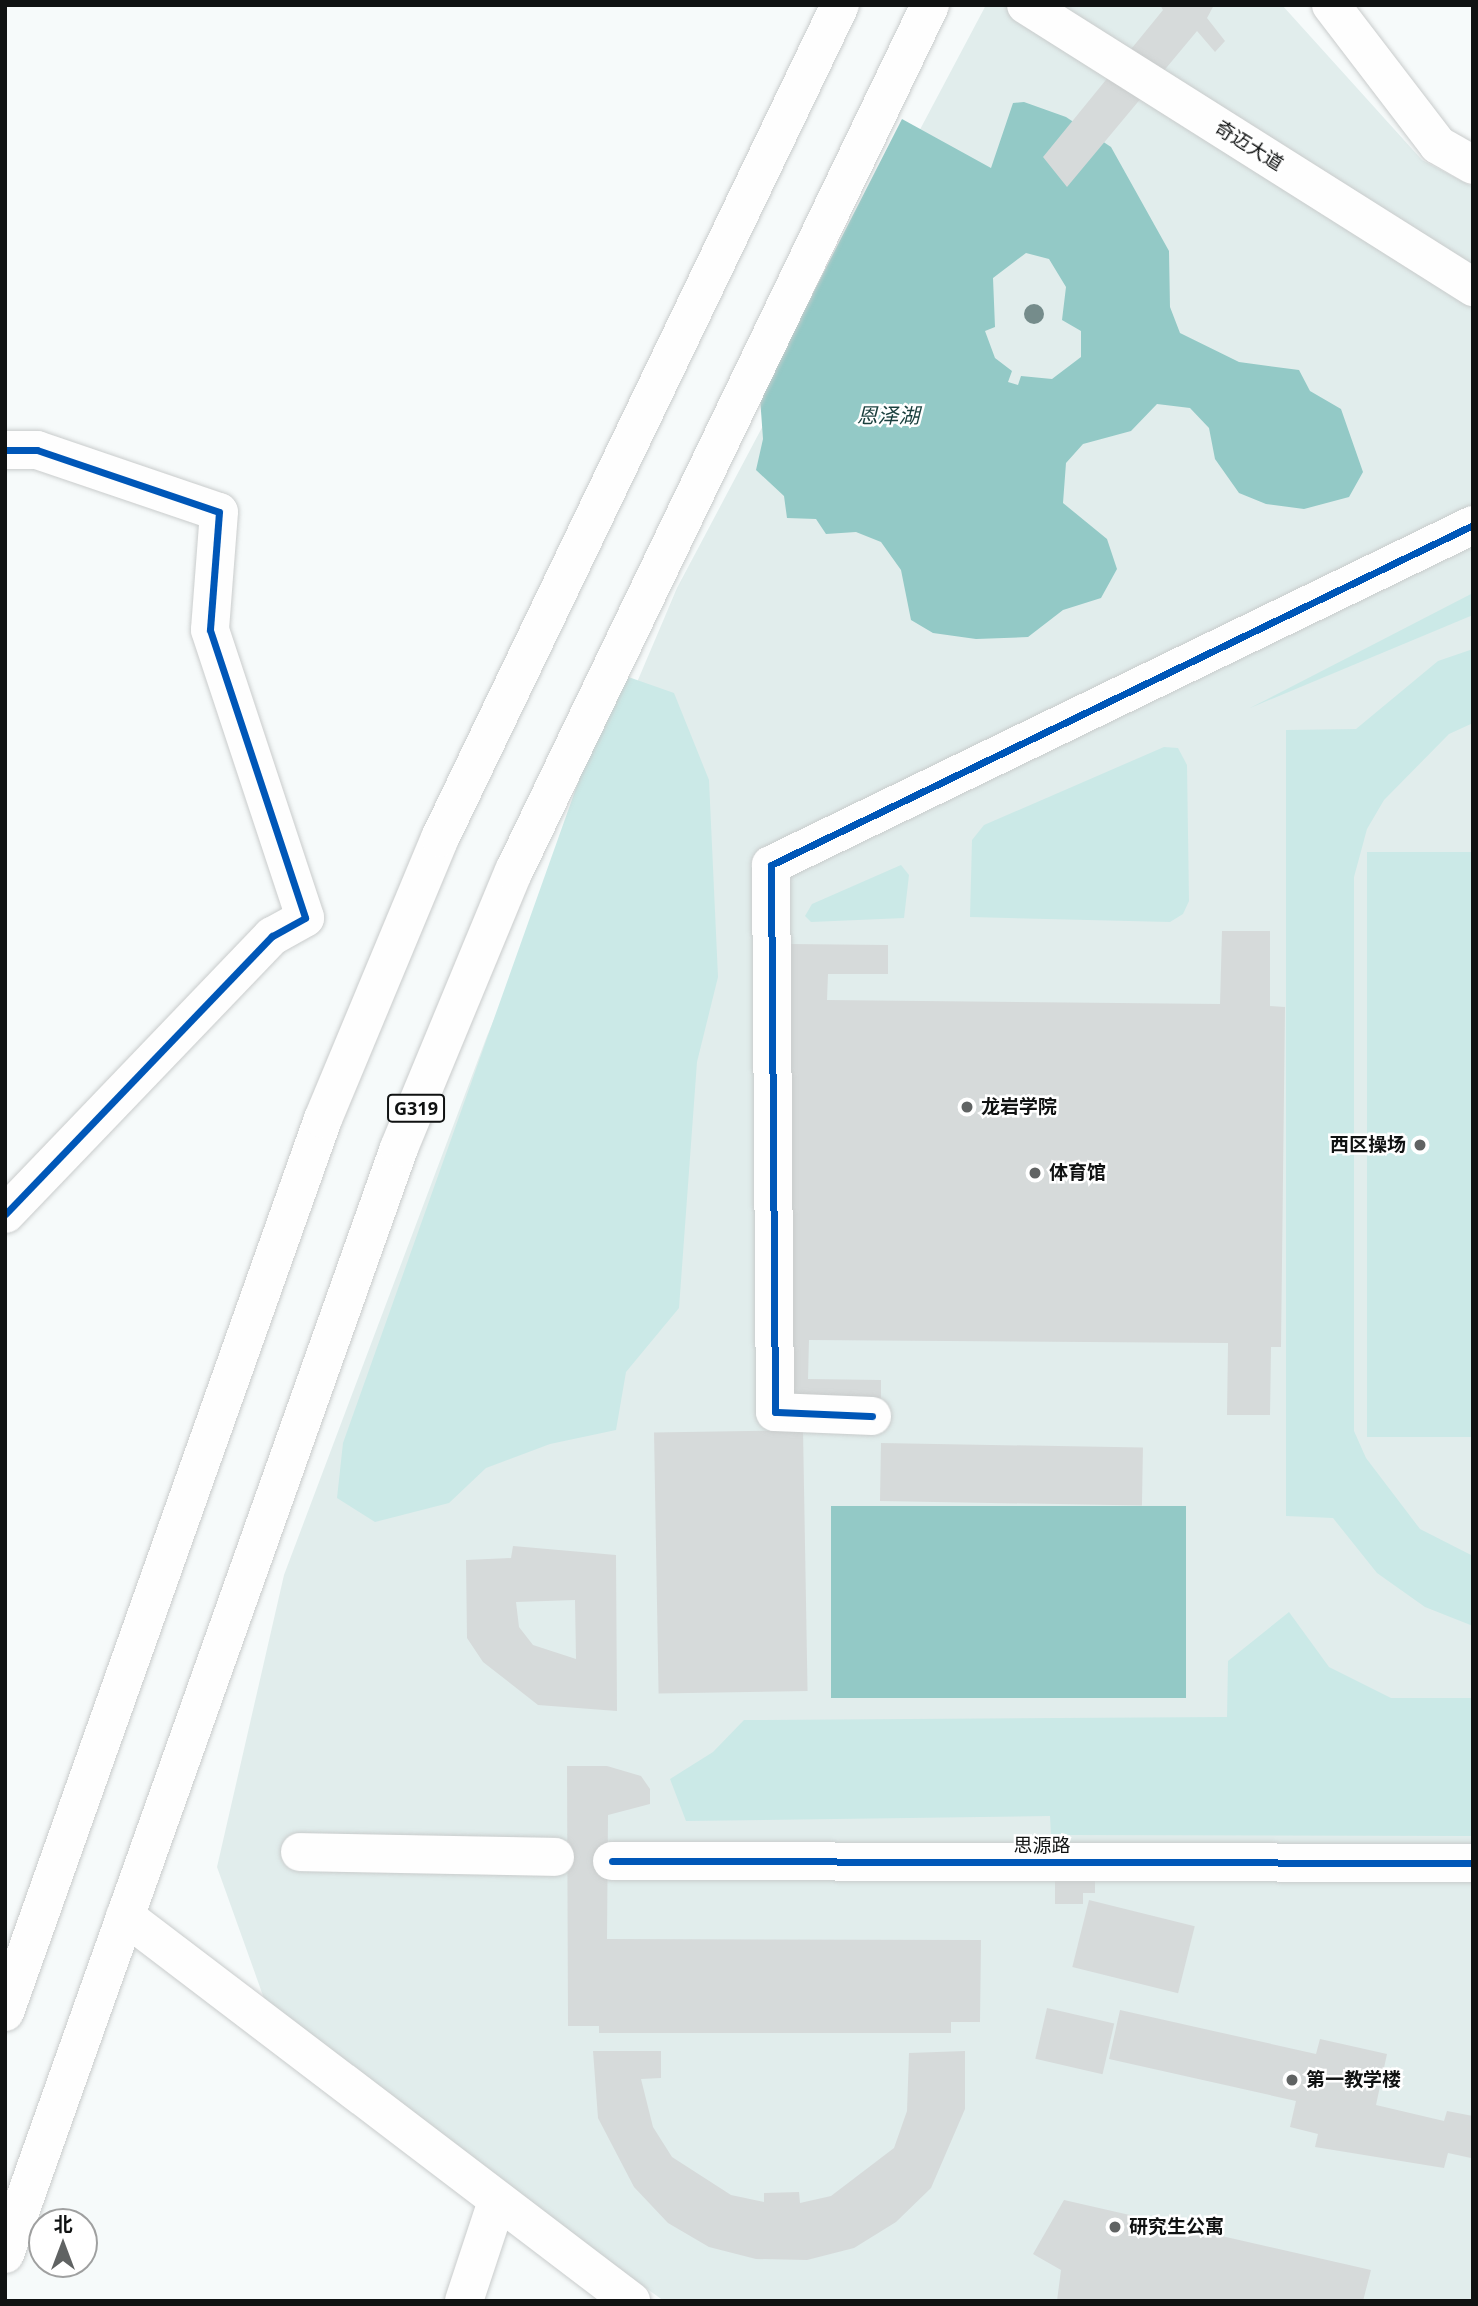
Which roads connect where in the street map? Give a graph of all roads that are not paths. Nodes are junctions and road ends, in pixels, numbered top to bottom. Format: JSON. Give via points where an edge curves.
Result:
{"nodes":[{"id":1,"x":841,"y":5,"type":"edge"},
{"id":2,"x":930,"y":5,"type":"edge"},
{"id":3,"x":1026,"y":5,"type":"edge"},
{"id":4,"x":1331,"y":5,"type":"edge"},
{"id":5,"x":1473,"y":165,"type":"edge"},
{"id":6,"x":1473,"y":287,"type":"edge"},
{"id":7,"x":5,"y":450,"type":"edge"},
{"id":8,"x":1473,"y":525,"type":"edge"},
{"id":9,"x":5,"y":1214,"type":"edge"},
{"id":10,"x":872,"y":1416,"type":"dead end"},
{"id":11,"x":300,"y":1853,"type":"dead end"},
{"id":12,"x":555,"y":1857,"type":"dead end"},
{"id":13,"x":612,"y":1861,"type":"dead end"},
{"id":14,"x":1473,"y":1863,"type":"edge"},
{"id":15,"x":125,"y":1916,"type":"junction"},
{"id":16,"x":5,"y":2012,"type":"edge"},
{"id":17,"x":497,"y":2201,"type":"junction"},
{"id":18,"x":5,"y":2255,"type":"edge"},
{"id":19,"x":464,"y":2301,"type":"edge"},
{"id":20,"x":631,"y":2301,"type":"edge"}],
"edges":[{"from":1,"to":16,"type":"main road","via":[[440,838],[339,1080]]},
{"from":2,"to":15,"type":"main road","number":"G319","via":[[514,871],[399,1148]]},
{"from":3,"to":6,"type":"main road","name":"奇迈大道"},
{"from":4,"to":5,"type":"main road","via":[[1438,145]]},
{"from":7,"to":9,"type":"main road","via":[[37,450],[219,512],[210,630],[306,918],[272,936]]},
{"from":8,"to":10,"type":"main road","via":[[771,865],[775,1412]]},
{"from":11,"to":12,"type":"main road"},
{"from":13,"to":14,"type":"main road","name":"思源路"},
{"from":15,"to":17,"type":"main road"},
{"from":15,"to":18,"type":"main road","number":"G319"},
{"from":17,"to":19,"type":"main road"},
{"from":17,"to":20,"type":"main road"}]}
